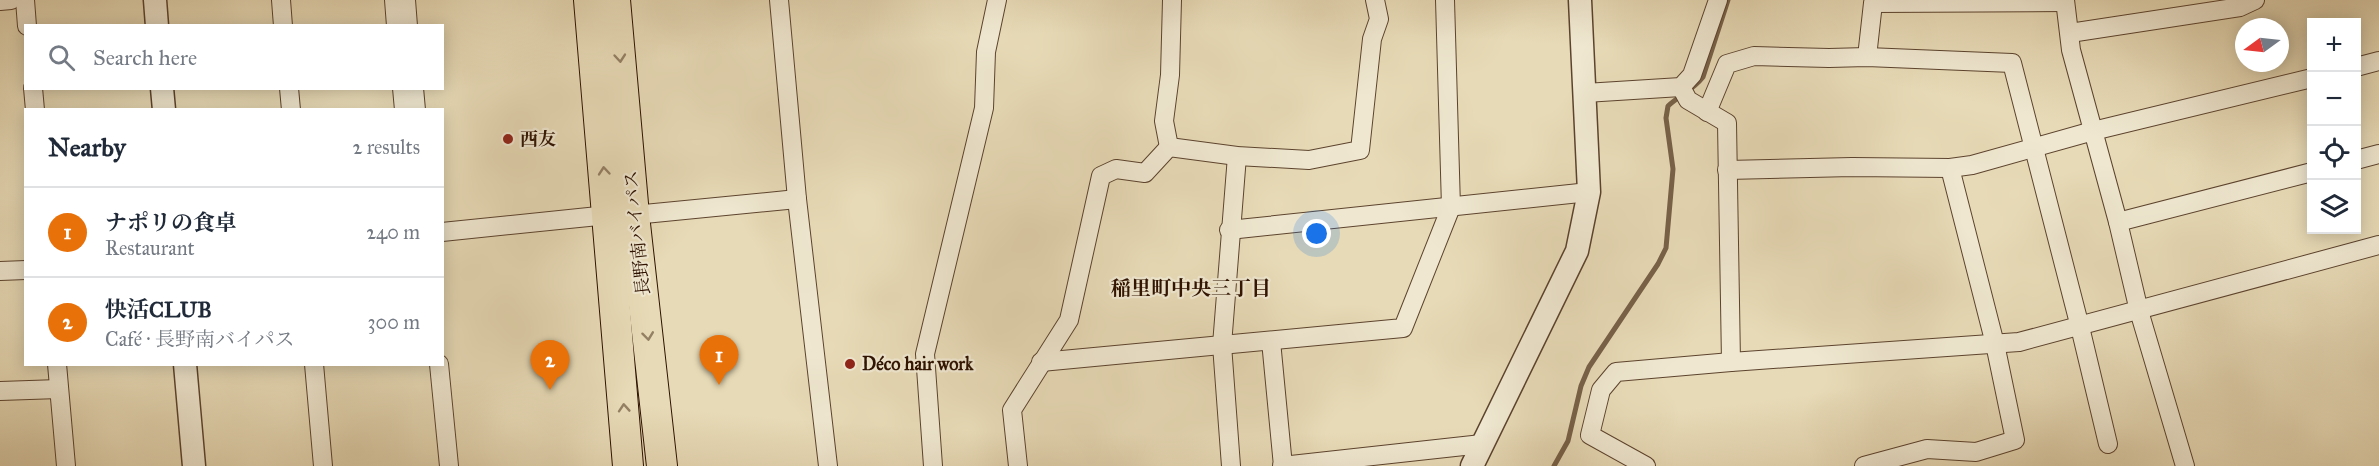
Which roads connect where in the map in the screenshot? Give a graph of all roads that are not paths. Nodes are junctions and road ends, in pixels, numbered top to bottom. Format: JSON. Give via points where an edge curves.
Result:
{"nodes":[{"id":1,"x":11,"y":0,"type":"edge"},
{"id":2,"x":25,"y":0,"type":"edge"},
{"id":3,"x":155,"y":0,"type":"edge"},
{"id":4,"x":281,"y":0,"type":"edge"},
{"id":5,"x":392,"y":0,"type":"edge"},
{"id":6,"x":406,"y":0,"type":"edge"},
{"id":7,"x":589,"y":0,"type":"edge"},
{"id":8,"x":615,"y":0,"type":"edge"},
{"id":9,"x":779,"y":0,"type":"edge"},
{"id":10,"x":997,"y":0,"type":"edge"},
{"id":11,"x":1172,"y":0,"type":"edge"},
{"id":12,"x":1375,"y":0,"type":"edge"},
{"id":13,"x":1445,"y":0,"type":"edge"},
{"id":14,"x":1580,"y":0,"type":"edge"},
{"id":15,"x":1718,"y":0,"type":"edge"},
{"id":16,"x":2255,"y":0,"type":"edge"},
{"id":17,"x":0,"y":1,"type":"edge"},
{"id":18,"x":2065,"y":1,"type":"edge"},
{"id":19,"x":27,"y":24,"type":"edge"},
{"id":20,"x":157,"y":24,"type":"edge"},
{"id":21,"x":283,"y":24,"type":"edge"},
{"id":22,"x":394,"y":24,"type":"edge"},
{"id":23,"x":408,"y":24,"type":"edge"},
{"id":24,"x":2070,"y":33,"type":"junction"},
{"id":25,"x":1867,"y":57,"type":"junction"},
{"id":26,"x":2379,"y":61,"type":"edge"},
{"id":27,"x":2361,"y":66,"type":"edge"},
{"id":28,"x":2307,"y":79,"type":"edge"},
{"id":29,"x":33,"y":90,"type":"edge"},
{"id":30,"x":162,"y":90,"type":"edge"},
{"id":31,"x":289,"y":90,"type":"edge"},
{"id":32,"x":400,"y":90,"type":"edge"},
{"id":33,"x":414,"y":90,"type":"edge"},
{"id":34,"x":1585,"y":93,"type":"junction"},
{"id":35,"x":1684,"y":93,"type":"junction"},
{"id":36,"x":35,"y":108,"type":"edge"},
{"id":37,"x":164,"y":108,"type":"edge"},
{"id":38,"x":291,"y":108,"type":"edge"},
{"id":39,"x":402,"y":108,"type":"edge"},
{"id":40,"x":416,"y":108,"type":"edge"},
{"id":41,"x":1707,"y":112,"type":"junction"},
{"id":42,"x":2093,"y":131,"type":"junction"},
{"id":43,"x":1169,"y":147,"type":"junction"},
{"id":44,"x":2033,"y":147,"type":"junction"},
{"id":45,"x":2379,"y":154,"type":"edge"},
{"id":46,"x":1237,"y":156,"type":"junction"},
{"id":47,"x":2361,"y":159,"type":"edge"},
{"id":48,"x":1950,"y":168,"type":"junction"},
{"id":49,"x":1727,"y":170,"type":"junction"},
{"id":50,"x":2307,"y":173,"type":"edge"},
{"id":51,"x":1589,"y":192,"type":"junction"},
{"id":52,"x":797,"y":199,"type":"junction"},
{"id":53,"x":1451,"y":207,"type":"junction"},
{"id":54,"x":621,"y":215,"type":"junction"},
{"id":55,"x":2118,"y":222,"type":"junction"},
{"id":56,"x":1230,"y":230,"type":"junction"},
{"id":57,"x":444,"y":232,"type":"edge"},
{"id":58,"x":2379,"y":245,"type":"edge"},
{"id":59,"x":24,"y":270,"type":"edge"},
{"id":60,"x":0,"y":271,"type":"edge"},
{"id":61,"x":2139,"y":311,"type":"junction"},
{"id":62,"x":2080,"y":327,"type":"junction"},
{"id":63,"x":1271,"y":341,"type":"junction"},
{"id":64,"x":1995,"y":344,"type":"junction"},
{"id":65,"x":1222,"y":345,"type":"junction"},
{"id":66,"x":1041,"y":362,"type":"junction"},
{"id":67,"x":1731,"y":362,"type":"junction"},
{"id":68,"x":57,"y":366,"type":"edge"},
{"id":69,"x":185,"y":366,"type":"edge"},
{"id":70,"x":314,"y":366,"type":"edge"},
{"id":71,"x":439,"y":366,"type":"edge"},
{"id":72,"x":59,"y":389,"type":"junction"},
{"id":73,"x":0,"y":391,"type":"edge"},
{"id":74,"x":1482,"y":444,"type":"junction"},
{"id":75,"x":2108,"y":444,"type":"dead end"},
{"id":76,"x":663,"y":465,"type":"edge"},
{"id":77,"x":66,"y":466,"type":"edge"},
{"id":78,"x":194,"y":466,"type":"edge"},
{"id":79,"x":323,"y":466,"type":"edge"},
{"id":80,"x":449,"y":466,"type":"edge"},
{"id":81,"x":628,"y":466,"type":"edge"},
{"id":82,"x":828,"y":466,"type":"edge"},
{"id":83,"x":933,"y":466,"type":"edge"},
{"id":84,"x":1018,"y":466,"type":"edge"},
{"id":85,"x":1232,"y":466,"type":"edge"},
{"id":86,"x":1283,"y":466,"type":"edge"},
{"id":87,"x":1472,"y":466,"type":"edge"},
{"id":88,"x":1646,"y":466,"type":"edge"},
{"id":89,"x":1864,"y":466,"type":"edge"},
{"id":90,"x":2185,"y":466,"type":"edge"}],
"edges":[{"from":1,"to":17,"type":"street"},
{"from":2,"to":19,"type":"street"},
{"from":3,"to":20,"type":"street"},
{"from":4,"to":21,"type":"street"},
{"from":5,"to":22,"type":"street"},
{"from":6,"to":23,"type":"street"},
{"from":54,"to":7,"type":"highway","name":"長野南バイパス","one_way":true},
{"from":8,"to":54,"type":"highway","name":"長野南バイパス","one_way":true},
{"from":9,"to":52,"type":"street"},
{"from":10,"to":83,"type":"street","via":[[986,52],[984,108],[925,354]]},
{"from":11,"to":43,"type":"street","via":[[1164,120]]},
{"from":12,"to":46,"type":"street","via":[[1379,19],[1372,39],[1360,150],[1309,160]]},
{"from":13,"to":53,"type":"street"},
{"from":14,"to":34,"type":"street"},
{"from":15,"to":35,"type":"street"},
{"from":16,"to":24,"type":"street","via":[[2240,7]]},
{"from":18,"to":24,"type":"street"},
{"from":18,"to":25,"type":"street","via":[[1874,3]]},
{"from":24,"to":42,"type":"street"},
{"from":25,"to":41,"type":"street","via":[[1754,56],[1727,64]]},
{"from":25,"to":44,"type":"street","via":[[2012,63]]},
{"from":26,"to":27,"type":"street"},
{"from":28,"to":42,"type":"street"},
{"from":29,"to":36,"type":"street"},
{"from":30,"to":37,"type":"street"},
{"from":31,"to":38,"type":"street"},
{"from":32,"to":39,"type":"street"},
{"from":33,"to":40,"type":"street"},
{"from":34,"to":35,"type":"street"},
{"from":34,"to":51,"type":"street"},
{"from":35,"to":41,"type":"street"},
{"from":41,"to":49,"type":"street","via":[[1727,123]]},
{"from":42,"to":44,"type":"street"},
{"from":42,"to":55,"type":"street"},
{"from":43,"to":46,"type":"street"},
{"from":43,"to":66,"type":"street","via":[[1145,173],[1116,169],[1101,176],[1069,320]]},
{"from":44,"to":48,"type":"street"},
{"from":44,"to":62,"type":"street"},
{"from":45,"to":47,"type":"street"},
{"from":46,"to":56,"type":"street"},
{"from":48,"to":49,"type":"street"},
{"from":48,"to":64,"type":"street"},
{"from":49,"to":67,"type":"street"},
{"from":50,"to":55,"type":"street"},
{"from":51,"to":53,"type":"street"},
{"from":51,"to":74,"type":"street","via":[[1577,251]]},
{"from":52,"to":54,"type":"street"},
{"from":52,"to":82,"type":"street"},
{"from":53,"to":56,"type":"street"},
{"from":53,"to":63,"type":"street","via":[[1403,328]]},
{"from":54,"to":57,"type":"street"},
{"from":54,"to":76,"type":"highway","name":"長野南バイパス","one_way":true},
{"from":81,"to":54,"type":"highway","name":"長野南バイパス","one_way":true},
{"from":55,"to":61,"type":"street"},
{"from":56,"to":65,"type":"street"},
{"from":58,"to":61,"type":"street"},
{"from":59,"to":60,"type":"street"},
{"from":61,"to":62,"type":"street"},
{"from":61,"to":90,"type":"street"},
{"from":62,"to":64,"type":"street"},
{"from":62,"to":75,"type":"street"},
{"from":63,"to":65,"type":"street"},
{"from":63,"to":86,"type":"street"},
{"from":64,"to":67,"type":"street"},
{"from":64,"to":89,"type":"street","via":[[2015,440],[1976,452],[1927,449]]},
{"from":65,"to":66,"type":"street"},
{"from":65,"to":85,"type":"street"},
{"from":66,"to":84,"type":"street","via":[[1012,410]]},
{"from":67,"to":88,"type":"street","via":[[1616,372],[1601,390],[1590,435]]},
{"from":68,"to":72,"type":"street"},
{"from":69,"to":78,"type":"street"},
{"from":70,"to":79,"type":"street"},
{"from":71,"to":80,"type":"street"},
{"from":72,"to":73,"type":"street"},
{"from":72,"to":77,"type":"street"},
{"from":74,"to":86,"type":"street"},
{"from":74,"to":87,"type":"street"}]}
